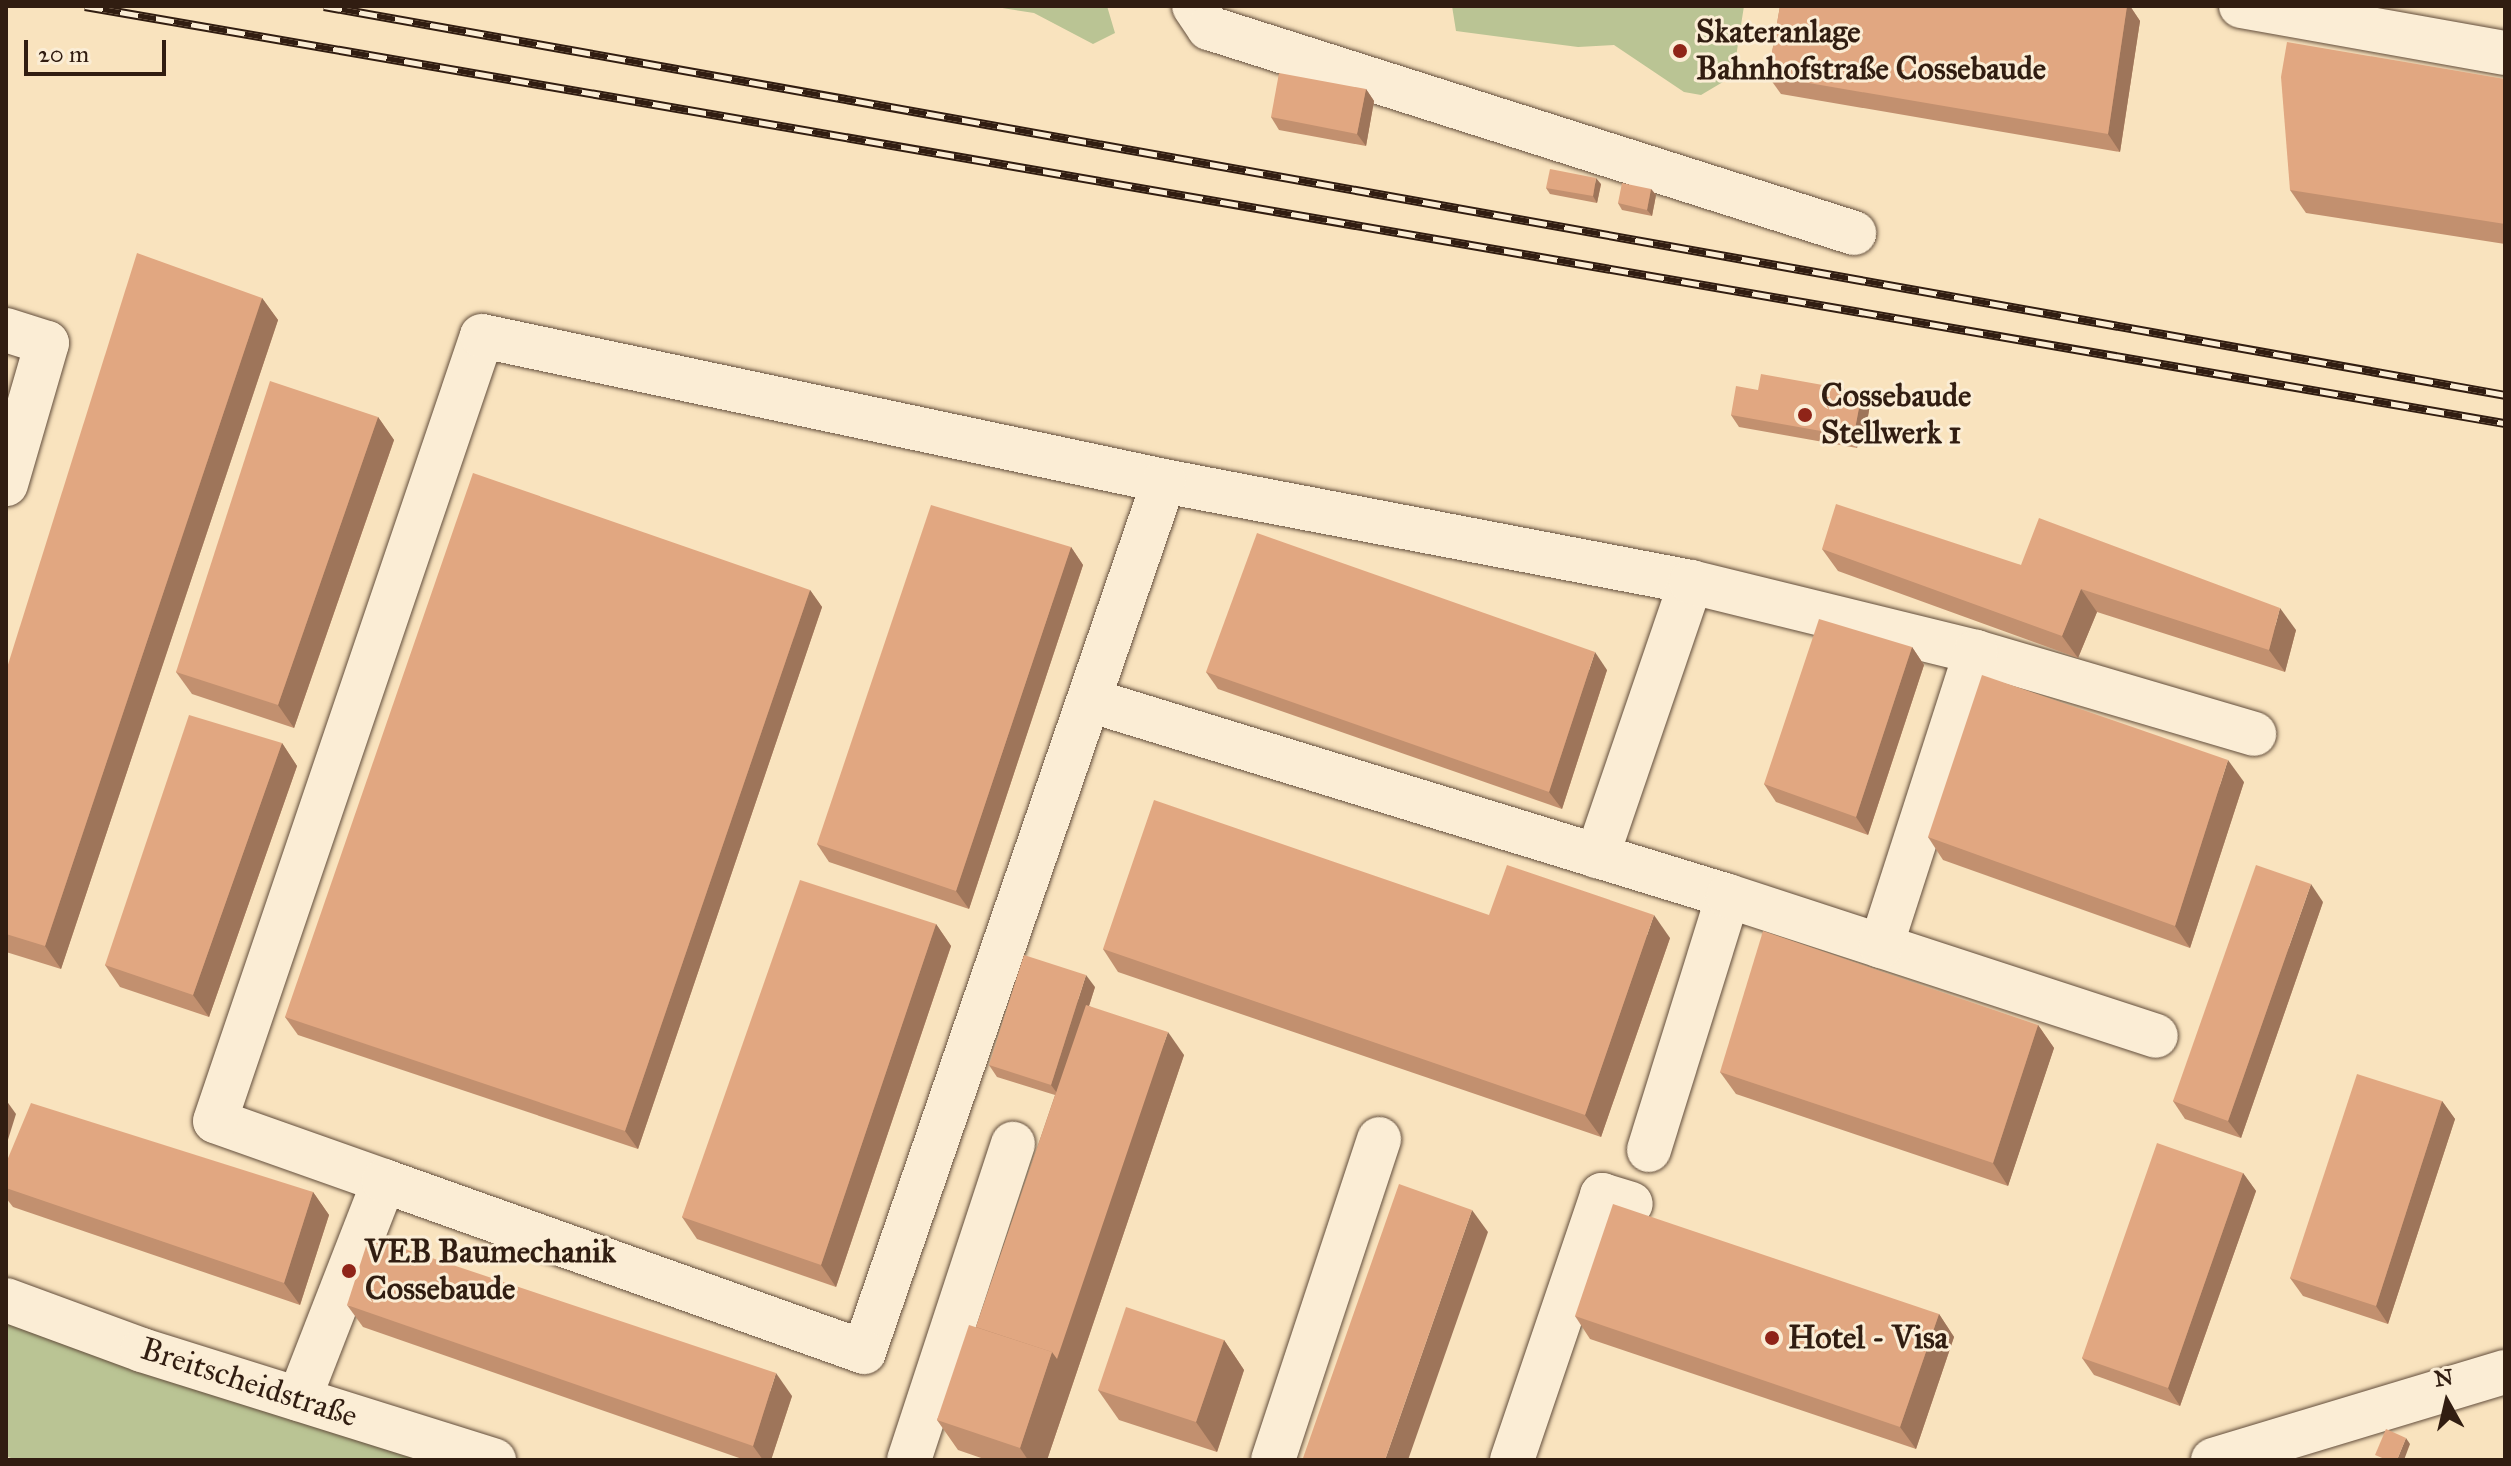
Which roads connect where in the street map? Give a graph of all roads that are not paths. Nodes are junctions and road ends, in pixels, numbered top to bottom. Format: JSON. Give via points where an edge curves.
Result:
{"nodes":[{"id":1,"x":1194,"y":6,"type":"edge"},
{"id":2,"x":2241,"y":6,"type":"edge"},
{"id":3,"x":2505,"y":53,"type":"edge"},
{"id":4,"x":1854,"y":233,"type":"dead end"},
{"id":5,"x":6,"y":330,"type":"edge"},
{"id":6,"x":1164,"y":481,"type":"junction"},
{"id":7,"x":6,"y":484,"type":"edge"},
{"id":8,"x":1691,"y":582,"type":"junction"},
{"id":9,"x":1976,"y":652,"type":"junction"},
{"id":10,"x":1089,"y":700,"type":"junction"},
{"id":11,"x":2254,"y":734,"type":"dead end"},
{"id":12,"x":1597,"y":856,"type":"junction"},
{"id":13,"x":1728,"y":896,"type":"junction"},
{"id":14,"x":1881,"y":946,"type":"junction"},
{"id":15,"x":2156,"y":1036,"type":"dead end"},
{"id":16,"x":1379,"y":1139,"type":"dead end"},
{"id":17,"x":1013,"y":1144,"type":"dead end"},
{"id":18,"x":1649,"y":1150,"type":"dead end"},
{"id":19,"x":384,"y":1181,"type":"junction"},
{"id":20,"x":1631,"y":1204,"type":"dead end"},
{"id":21,"x":6,"y":1300,"type":"edge"},
{"id":22,"x":2505,"y":1372,"type":"edge"},
{"id":23,"x":299,"y":1399,"type":"junction"},
{"id":24,"x":494,"y":1460,"type":"edge"},
{"id":25,"x":909,"y":1460,"type":"edge"},
{"id":26,"x":1273,"y":1460,"type":"edge"},
{"id":27,"x":1512,"y":1460,"type":"edge"},
{"id":28,"x":2213,"y":1460,"type":"edge"}],
"edges":[{"from":1,"to":4,"type":"street","via":[[1209,28]]},
{"from":2,"to":3,"type":"street"},
{"from":5,"to":7,"type":"street","via":[[47,343]]},
{"from":6,"to":8,"type":"street"},
{"from":6,"to":10,"type":"street"},
{"from":6,"to":19,"type":"street","via":[[482,336],[215,1121]]},
{"from":8,"to":9,"type":"street"},
{"from":8,"to":12,"type":"street"},
{"from":9,"to":11,"type":"street"},
{"from":9,"to":14,"type":"street"},
{"from":10,"to":12,"type":"street"},
{"from":10,"to":19,"type":"street","via":[[864,1352]]},
{"from":12,"to":13,"type":"street"},
{"from":13,"to":14,"type":"street"},
{"from":13,"to":18,"type":"street"},
{"from":14,"to":15,"type":"street"},
{"from":16,"to":26,"type":"street"},
{"from":17,"to":25,"type":"street"},
{"from":19,"to":23,"type":"street"},
{"from":20,"to":27,"type":"street","via":[[1602,1195]]},
{"from":21,"to":23,"type":"street","name":"Breitscheidstraße"},
{"from":22,"to":28,"type":"street"},
{"from":23,"to":24,"type":"street","name":"Breitscheidstraße"}]}
